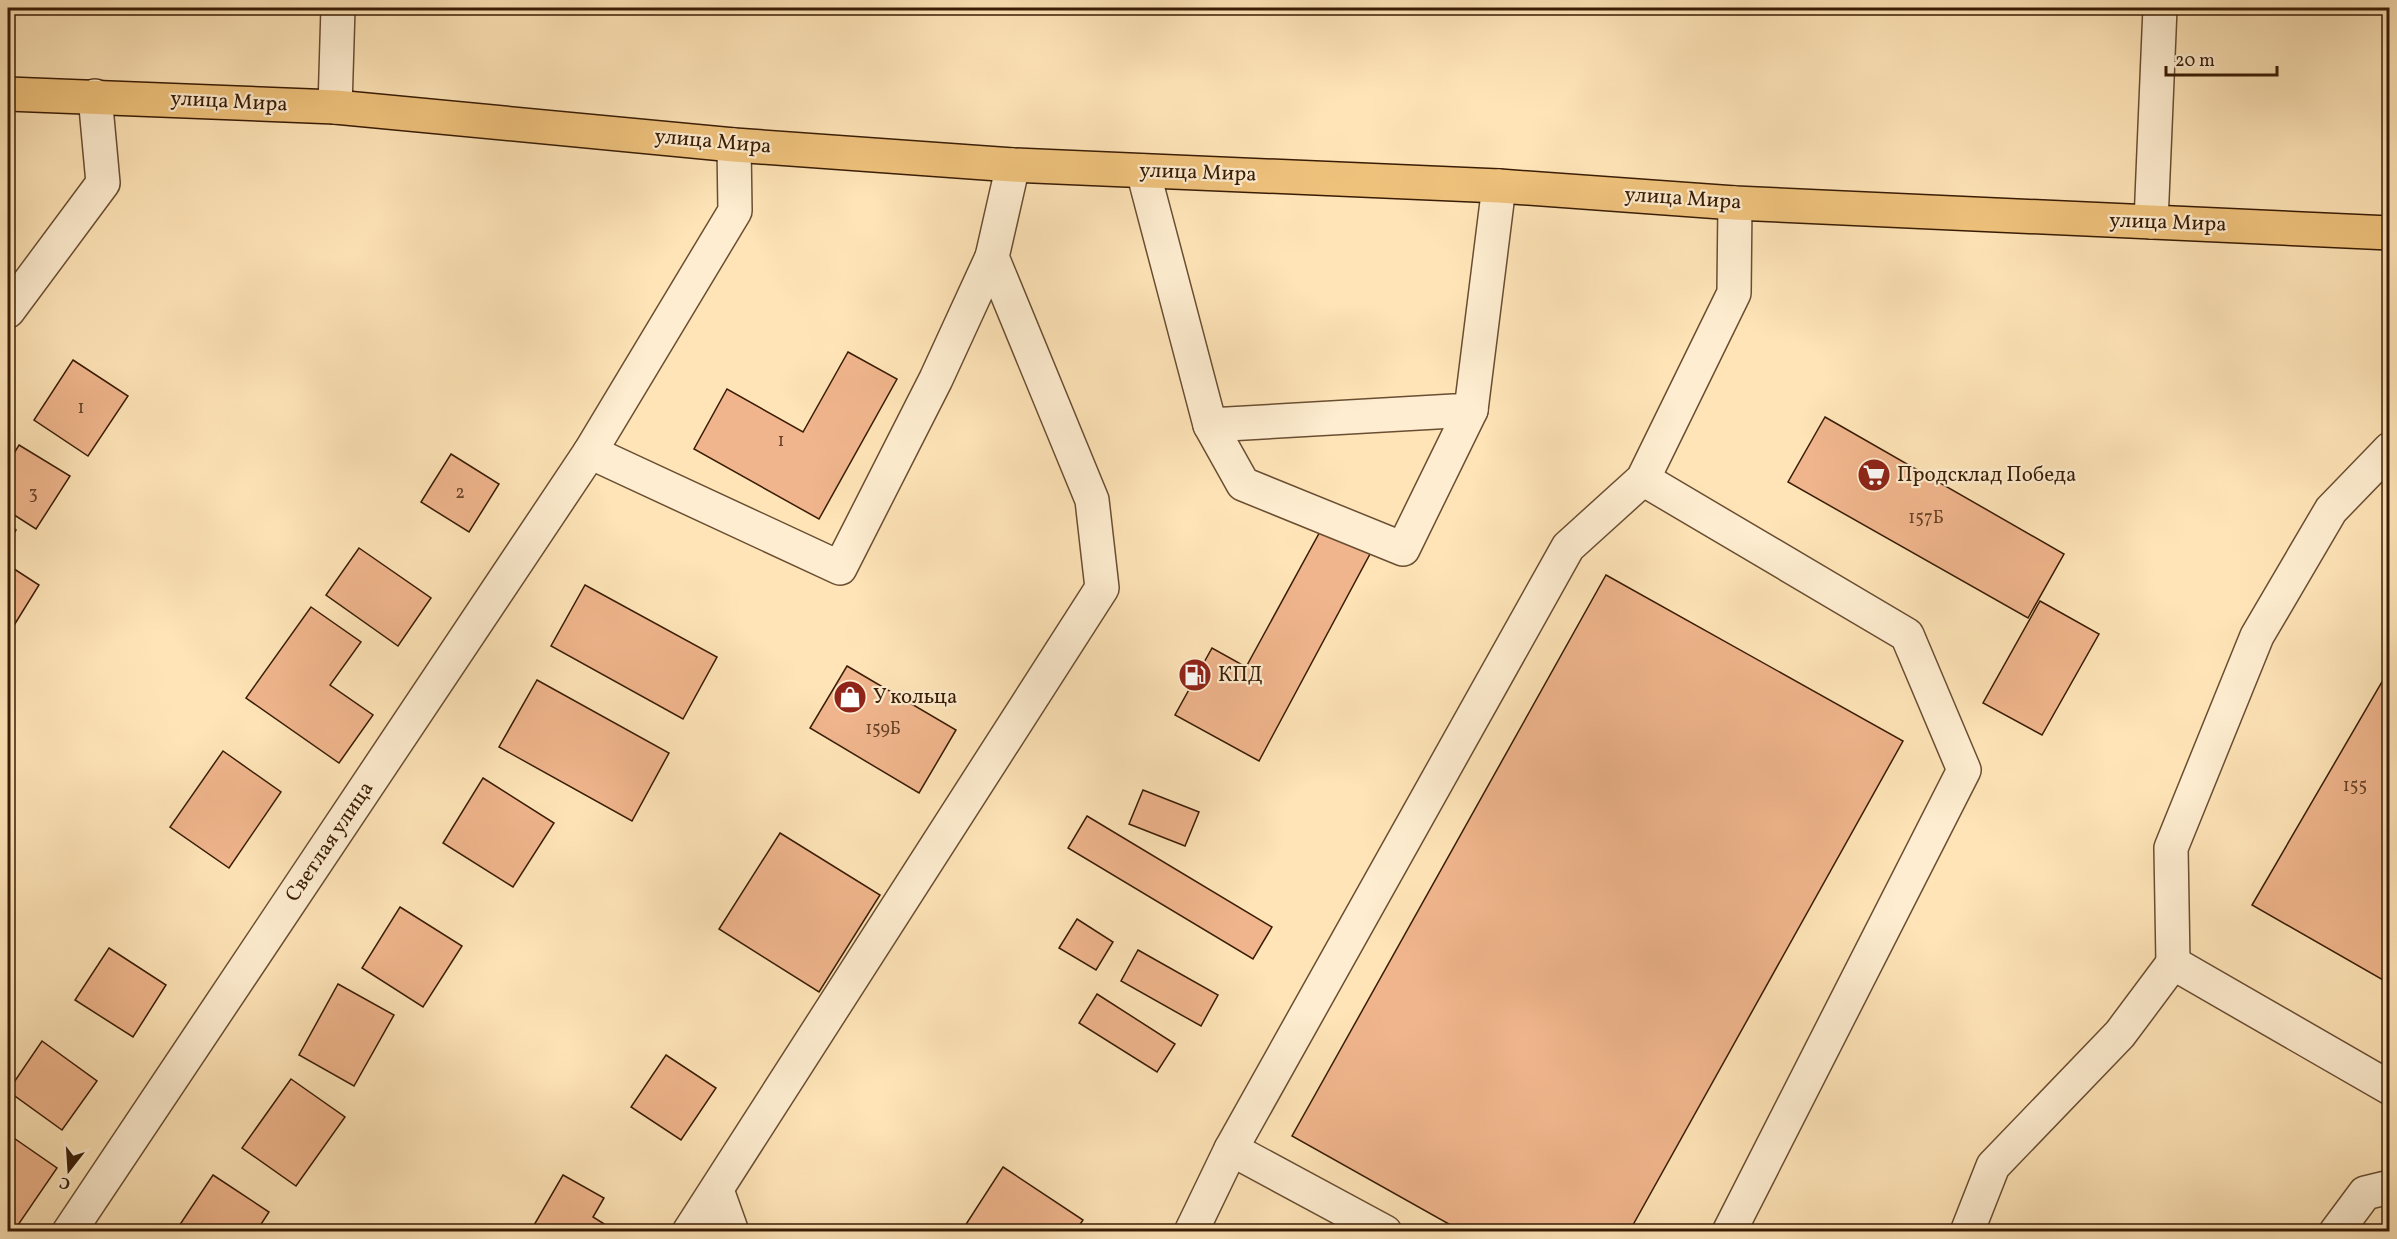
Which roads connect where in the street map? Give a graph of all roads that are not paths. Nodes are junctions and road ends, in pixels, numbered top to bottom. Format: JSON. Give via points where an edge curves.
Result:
{"nodes":[{"id":1,"x":338,"y":8,"type":"edge"},
{"id":2,"x":2160,"y":8,"type":"edge"},
{"id":3,"x":8,"y":94,"type":"edge"},
{"id":4,"x":95,"y":96,"type":"junction"},
{"id":5,"x":334,"y":107,"type":"junction"},
{"id":6,"x":734,"y":145,"type":"junction"},
{"id":7,"x":1013,"y":165,"type":"junction"},
{"id":8,"x":1143,"y":171,"type":"junction"},
{"id":9,"x":1499,"y":186,"type":"junction"},
{"id":10,"x":1735,"y":203,"type":"junction"},
{"id":11,"x":2151,"y":222,"type":"junction"},
{"id":12,"x":2390,"y":232,"type":"edge"},
{"id":13,"x":992,"y":257,"type":"junction"},
{"id":14,"x":14,"y":301,"type":"edge"},
{"id":15,"x":1471,"y":410,"type":"junction"},
{"id":16,"x":1210,"y":425,"type":"junction"},
{"id":17,"x":2390,"y":449,"type":"edge"},
{"id":18,"x":590,"y":452,"type":"junction"},
{"id":19,"x":1643,"y":479,"type":"junction"},
{"id":20,"x":2173,"y":963,"type":"junction"},
{"id":21,"x":2390,"y":1088,"type":"edge"},
{"id":22,"x":1231,"y":1149,"type":"junction"},
{"id":23,"x":2390,"y":1187,"type":"edge"},
{"id":24,"x":717,"y":1190,"type":"junction"},
{"id":25,"x":69,"y":1232,"type":"edge"},
{"id":26,"x":689,"y":1232,"type":"edge"},
{"id":27,"x":732,"y":1232,"type":"edge"},
{"id":28,"x":1191,"y":1232,"type":"edge"},
{"id":29,"x":1385,"y":1232,"type":"edge"},
{"id":30,"x":1729,"y":1232,"type":"edge"},
{"id":31,"x":1967,"y":1232,"type":"edge"},
{"id":32,"x":2336,"y":1232,"type":"edge"}],
"edges":[{"from":1,"to":5,"type":"street"},
{"from":2,"to":11,"type":"street"},
{"from":3,"to":4,"type":"main road","name":"улица Мира"},
{"from":4,"to":5,"type":"main road","name":"улица Мира"},
{"from":4,"to":14,"type":"street","via":[[103,183]]},
{"from":5,"to":6,"type":"main road","name":"улица Мира"},
{"from":6,"to":7,"type":"main road","name":"улица Мира"},
{"from":6,"to":18,"type":"street","name":"Светлая улица","via":[[735,211]]},
{"from":7,"to":8,"type":"main road","name":"улица Мира"},
{"from":7,"to":13,"type":"street"},
{"from":8,"to":9,"type":"main road","name":"улица Мира"},
{"from":8,"to":16,"type":"street"},
{"from":9,"to":10,"type":"main road","name":"улица Мира"},
{"from":9,"to":15,"type":"street"},
{"from":10,"to":11,"type":"main road","name":"улица Мира"},
{"from":10,"to":19,"type":"street","via":[[1734,293]]},
{"from":11,"to":12,"type":"main road","name":"улица Мира"},
{"from":13,"to":18,"type":"street","via":[[936,379],[840,568]]},
{"from":13,"to":24,"type":"street","via":[[1092,500],[1102,588]]},
{"from":15,"to":16,"type":"street"},
{"from":15,"to":16,"type":"street","via":[[1403,549],[1243,484]]},
{"from":17,"to":20,"type":"street","via":[[2331,510],[2257,636],[2171,848]]},
{"from":18,"to":25,"type":"street","name":"Светлая улица"},
{"from":19,"to":22,"type":"street","via":[[1568,547]]},
{"from":19,"to":30,"type":"street","via":[[1907,635],[1964,770]]},
{"from":20,"to":21,"type":"street"},
{"from":20,"to":31,"type":"street","via":[[2120,1034],[1993,1166]]},
{"from":22,"to":28,"type":"street"},
{"from":22,"to":29,"type":"street"},
{"from":23,"to":32,"type":"street","via":[[2365,1193]]},
{"from":24,"to":26,"type":"street"},
{"from":24,"to":27,"type":"street"}]}
